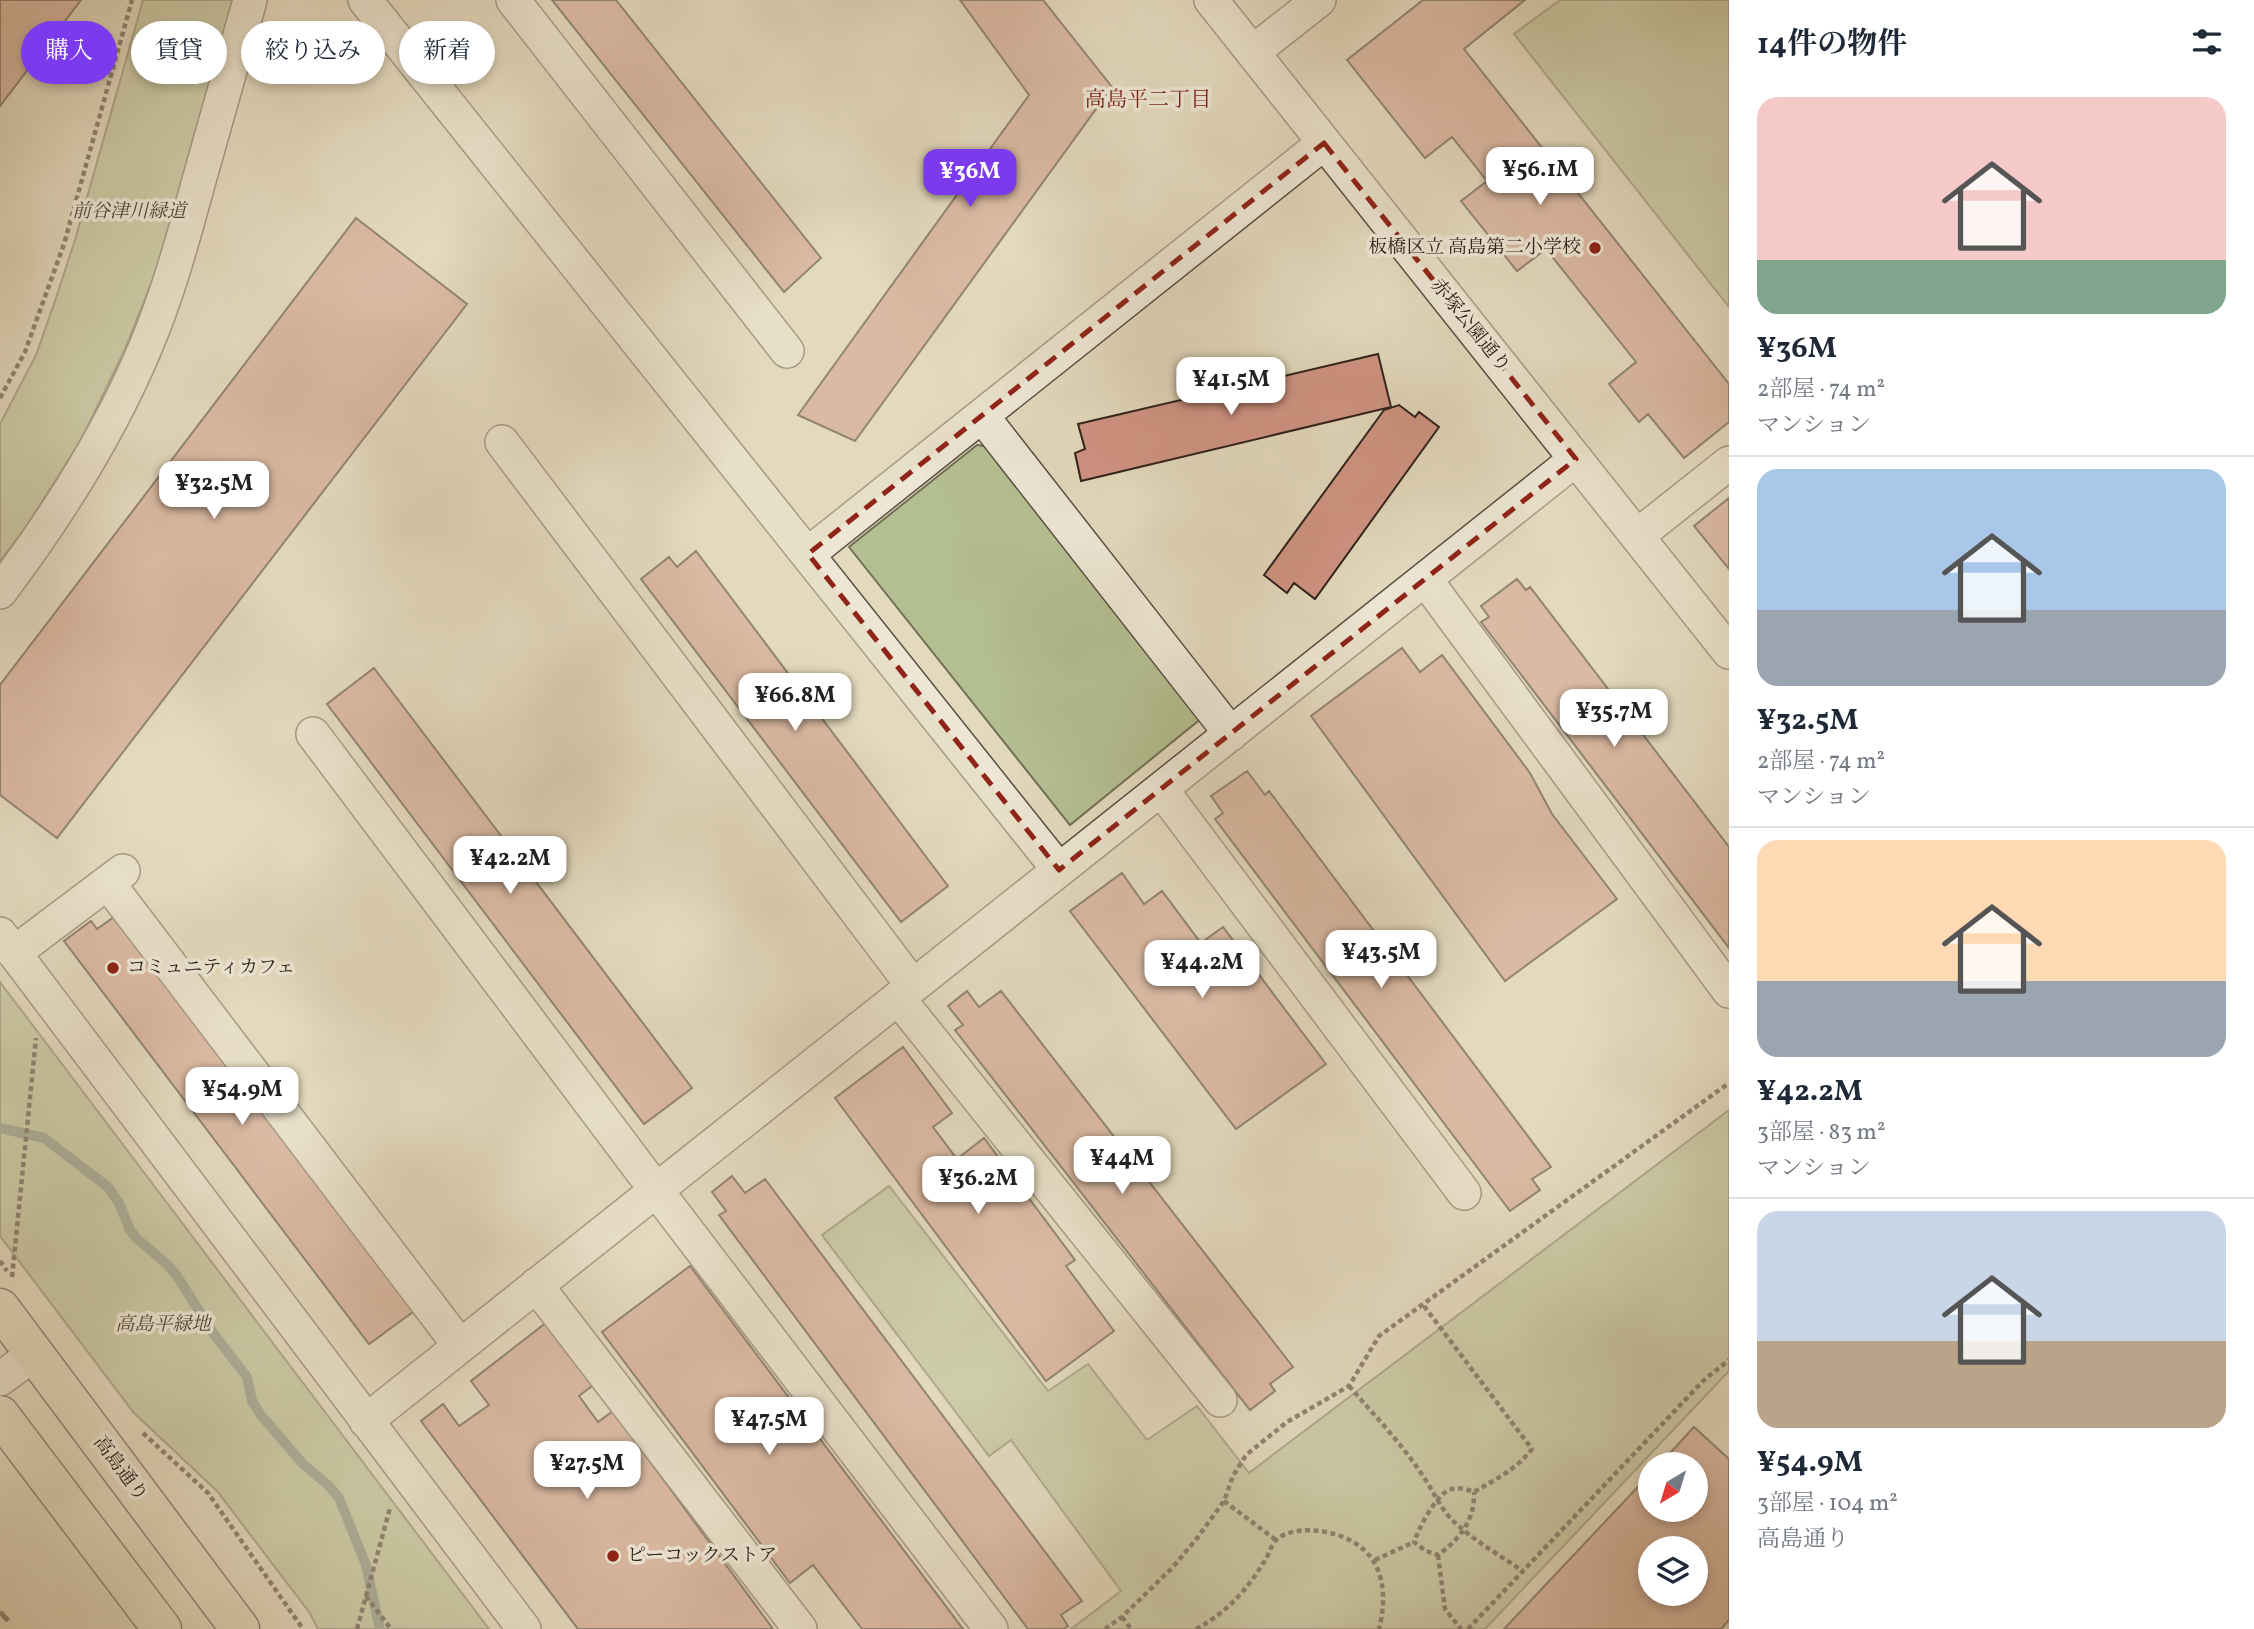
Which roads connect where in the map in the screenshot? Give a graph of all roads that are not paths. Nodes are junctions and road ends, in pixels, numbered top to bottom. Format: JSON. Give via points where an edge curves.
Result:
{"nodes":[{"id":1,"x":250,"y":0,"type":"edge"},
{"id":2,"x":365,"y":0,"type":"edge"},
{"id":3,"x":513,"y":0,"type":"edge"},
{"id":4,"x":1211,"y":0,"type":"edge"},
{"id":5,"x":1304,"y":4,"type":"edge"},
{"id":6,"x":1253,"y":52,"type":"junction"},
{"id":7,"x":1324,"y":144,"type":"junction"},
{"id":8,"x":787,"y":351,"type":"dead end"},
{"id":9,"x":982,"y":416,"type":"junction"},
{"id":10,"x":502,"y":442,"type":"dead end"},
{"id":11,"x":1576,"y":459,"type":"junction"},
{"id":12,"x":1729,"y":463,"type":"edge"},
{"id":13,"x":1637,"y":536,"type":"junction"},
{"id":14,"x":808,"y":554,"type":"junction"},
{"id":15,"x":1425,"y":579,"type":"junction"},
{"id":16,"x":0,"y":592,"type":"edge"},
{"id":17,"x":1729,"y":652,"type":"edge"},
{"id":18,"x":313,"y":734,"type":"dead end"},
{"id":19,"x":1231,"y":734,"type":"junction"},
{"id":20,"x":1161,"y":789,"type":"junction"},
{"id":21,"x":1059,"y":870,"type":"junction"},
{"id":22,"x":7,"y":943,"type":"edge"},
{"id":23,"x":1729,"y":991,"type":"edge"},
{"id":24,"x":905,"y":992,"type":"junction"},
{"id":25,"x":656,"y":1190,"type":"junction"},
{"id":26,"x":1464,"y":1193,"type":"dead end"},
{"id":27,"x":536,"y":1285,"type":"junction"},
{"id":28,"x":6,"y":1293,"type":"edge"},
{"id":29,"x":460,"y":1346,"type":"junction"},
{"id":30,"x":34,"y":1354,"type":"junction"},
{"id":31,"x":0,"y":1379,"type":"edge"},
{"id":32,"x":1220,"y":1400,"type":"dead end"},
{"id":33,"x":0,"y":1415,"type":"edge"},
{"id":34,"x":366,"y":1421,"type":"junction"},
{"id":35,"x":162,"y":1629,"type":"edge"},
{"id":36,"x":240,"y":1629,"type":"edge"},
{"id":37,"x":524,"y":1629,"type":"edge"},
{"id":38,"x":800,"y":1629,"type":"edge"},
{"id":39,"x":991,"y":1629,"type":"edge"}],
"edges":[{"from":1,"to":16,"type":"street","via":[[172,279],[146,346],[79,480]]},
{"from":2,"to":14,"type":"street"},
{"from":3,"to":8,"type":"street"},
{"from":4,"to":6,"type":"street","name":"赤塚公園通り"},
{"from":5,"to":6,"type":"street"},
{"from":6,"to":7,"type":"street","name":"赤塚公園通り"},
{"from":7,"to":9,"type":"street"},
{"from":7,"to":11,"type":"street","name":"赤塚公園通り"},
{"from":9,"to":14,"type":"street"},
{"from":9,"to":19,"type":"street"},
{"from":10,"to":24,"type":"street"},
{"from":11,"to":13,"type":"street","name":"赤塚公園通り"},
{"from":11,"to":15,"type":"street"},
{"from":12,"to":13,"type":"street"},
{"from":13,"to":17,"type":"street","name":"赤塚公園通り"},
{"from":14,"to":21,"type":"street"},
{"from":15,"to":19,"type":"street"},
{"from":15,"to":23,"type":"street"},
{"from":18,"to":25,"type":"street"},
{"from":19,"to":20,"type":"street"},
{"from":20,"to":21,"type":"street"},
{"from":20,"to":26,"type":"street"},
{"from":21,"to":24,"type":"street"},
{"from":22,"to":29,"type":"street","via":[[116,877]]},
{"from":22,"to":34,"type":"street"},
{"from":24,"to":25,"type":"street"},
{"from":24,"to":32,"type":"street"},
{"from":25,"to":27,"type":"street"},
{"from":25,"to":39,"type":"street"},
{"from":27,"to":29,"type":"street"},
{"from":27,"to":38,"type":"street"},
{"from":28,"to":30,"type":"main road","name":"高島通り"},
{"from":29,"to":34,"type":"street"},
{"from":30,"to":31,"type":"street"},
{"from":30,"to":36,"type":"main road","name":"高島通り"},
{"from":33,"to":35,"type":"main road"},
{"from":34,"to":37,"type":"street"}]}
